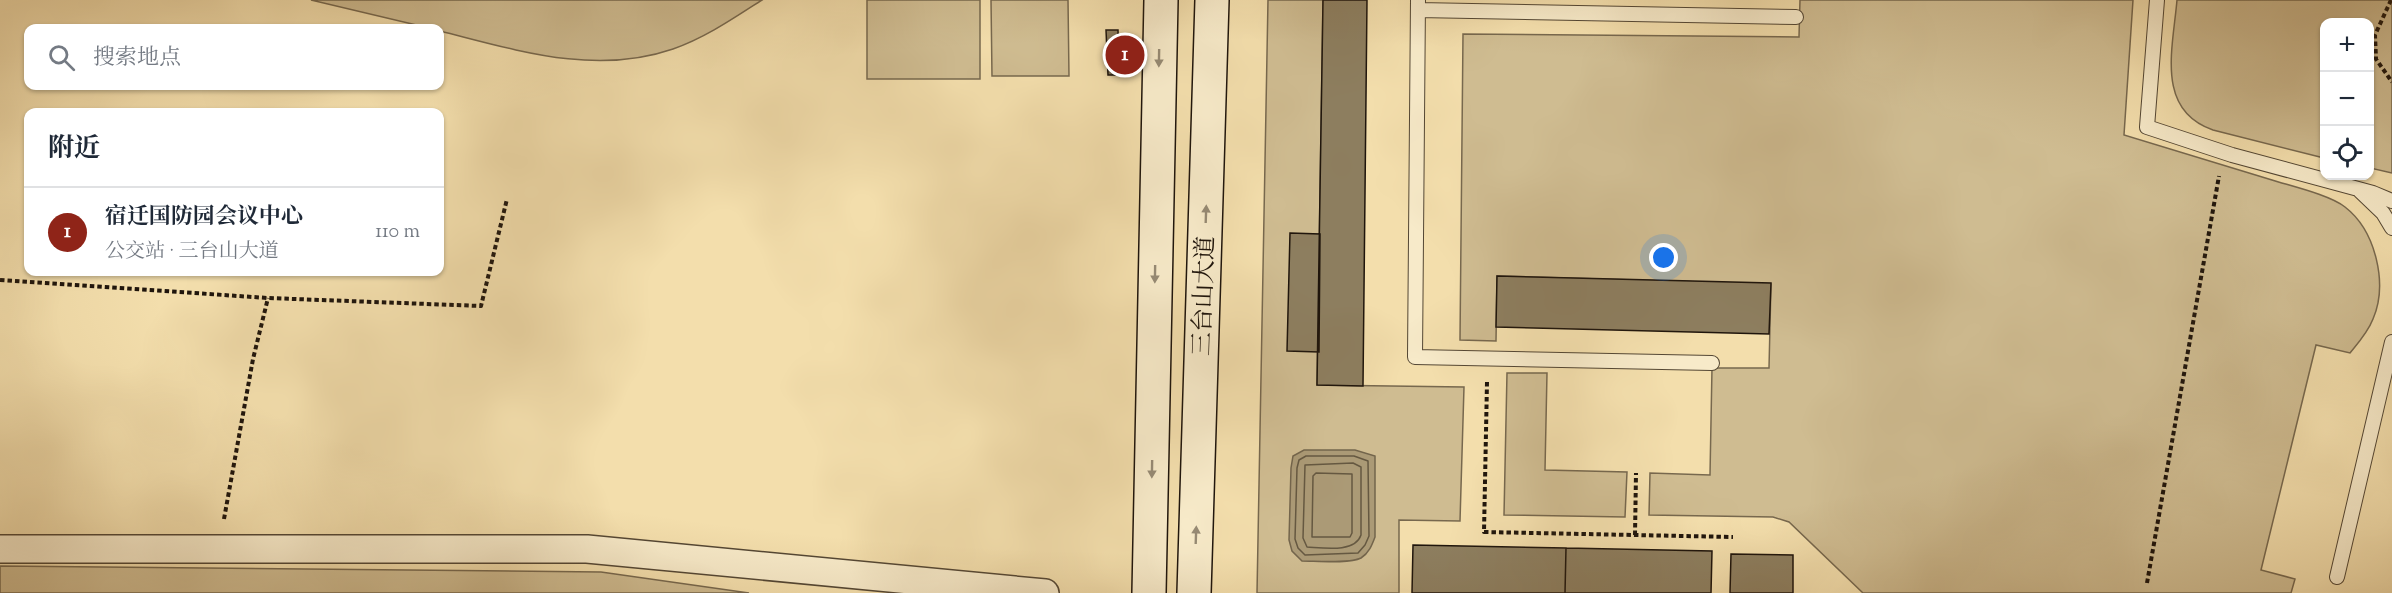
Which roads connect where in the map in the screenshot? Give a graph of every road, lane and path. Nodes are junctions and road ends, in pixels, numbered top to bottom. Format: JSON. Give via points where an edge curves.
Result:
{"nodes":[{"id":1,"x":1161,"y":0,"type":"edge"},
{"id":2,"x":1212,"y":0,"type":"edge"},
{"id":3,"x":2157,"y":0,"type":"edge"},
{"id":4,"x":2391,"y":0,"type":"edge"},
{"id":5,"x":1418,"y":5,"type":"edge"},
{"id":6,"x":1796,"y":17,"type":"dead end"},
{"id":7,"x":2392,"y":82,"type":"edge"},
{"id":8,"x":2223,"y":152,"type":"junction"},
{"id":9,"x":2358,"y":189,"type":"junction"},
{"id":10,"x":507,"y":199,"type":"dead end"},
{"id":11,"x":2392,"y":201,"type":"edge"},
{"id":12,"x":2392,"y":228,"type":"edge"},
{"id":13,"x":0,"y":280,"type":"edge"},
{"id":14,"x":268,"y":298,"type":"junction"},
{"id":15,"x":2392,"y":342,"type":"edge"},
{"id":16,"x":1487,"y":357,"type":"junction"},
{"id":17,"x":1712,"y":363,"type":"dead end"},
{"id":18,"x":1636,"y":473,"type":"dead end"},
{"id":19,"x":1635,"y":536,"type":"junction"},
{"id":20,"x":1733,"y":537,"type":"dead end"},
{"id":21,"x":0,"y":549,"type":"edge"},
{"id":22,"x":219,"y":549,"type":"junction"},
{"id":23,"x":2337,"y":577,"type":"dead end"},
{"id":24,"x":2147,"y":583,"type":"dead end"},
{"id":25,"x":1045,"y":593,"type":"edge"},
{"id":26,"x":1149,"y":593,"type":"edge"},
{"id":27,"x":1194,"y":593,"type":"edge"}],
"edges":[{"from":1,"to":26,"type":"main road","name":"三台山大道","one_way":true},
{"from":27,"to":2,"type":"main road","name":"三台山大道","one_way":true},
{"from":3,"to":8,"type":"lane","via":[[2147,127]]},
{"from":4,"to":7,"type":"path","via":[[2375,35],[2376,59]]},
{"from":5,"to":6,"type":"lane"},
{"from":5,"to":16,"type":"lane","via":[[1415,357]]},
{"from":8,"to":9,"type":"lane"},
{"from":8,"to":24,"type":"path"},
{"from":9,"to":11,"type":"lane"},
{"from":9,"to":12,"type":"lane","via":[[2383,213]]},
{"from":10,"to":14,"type":"path","via":[[481,306]]},
{"from":13,"to":14,"type":"path"},
{"from":14,"to":22,"type":"path","via":[[253,359]]},
{"from":15,"to":23,"type":"lane"},
{"from":16,"to":17,"type":"lane"},
{"from":16,"to":19,"type":"path","via":[[1484,532]]},
{"from":18,"to":19,"type":"path"},
{"from":19,"to":20,"type":"path"},
{"from":21,"to":22,"type":"street"},
{"from":22,"to":25,"type":"street","via":[[587,549]]}]}
